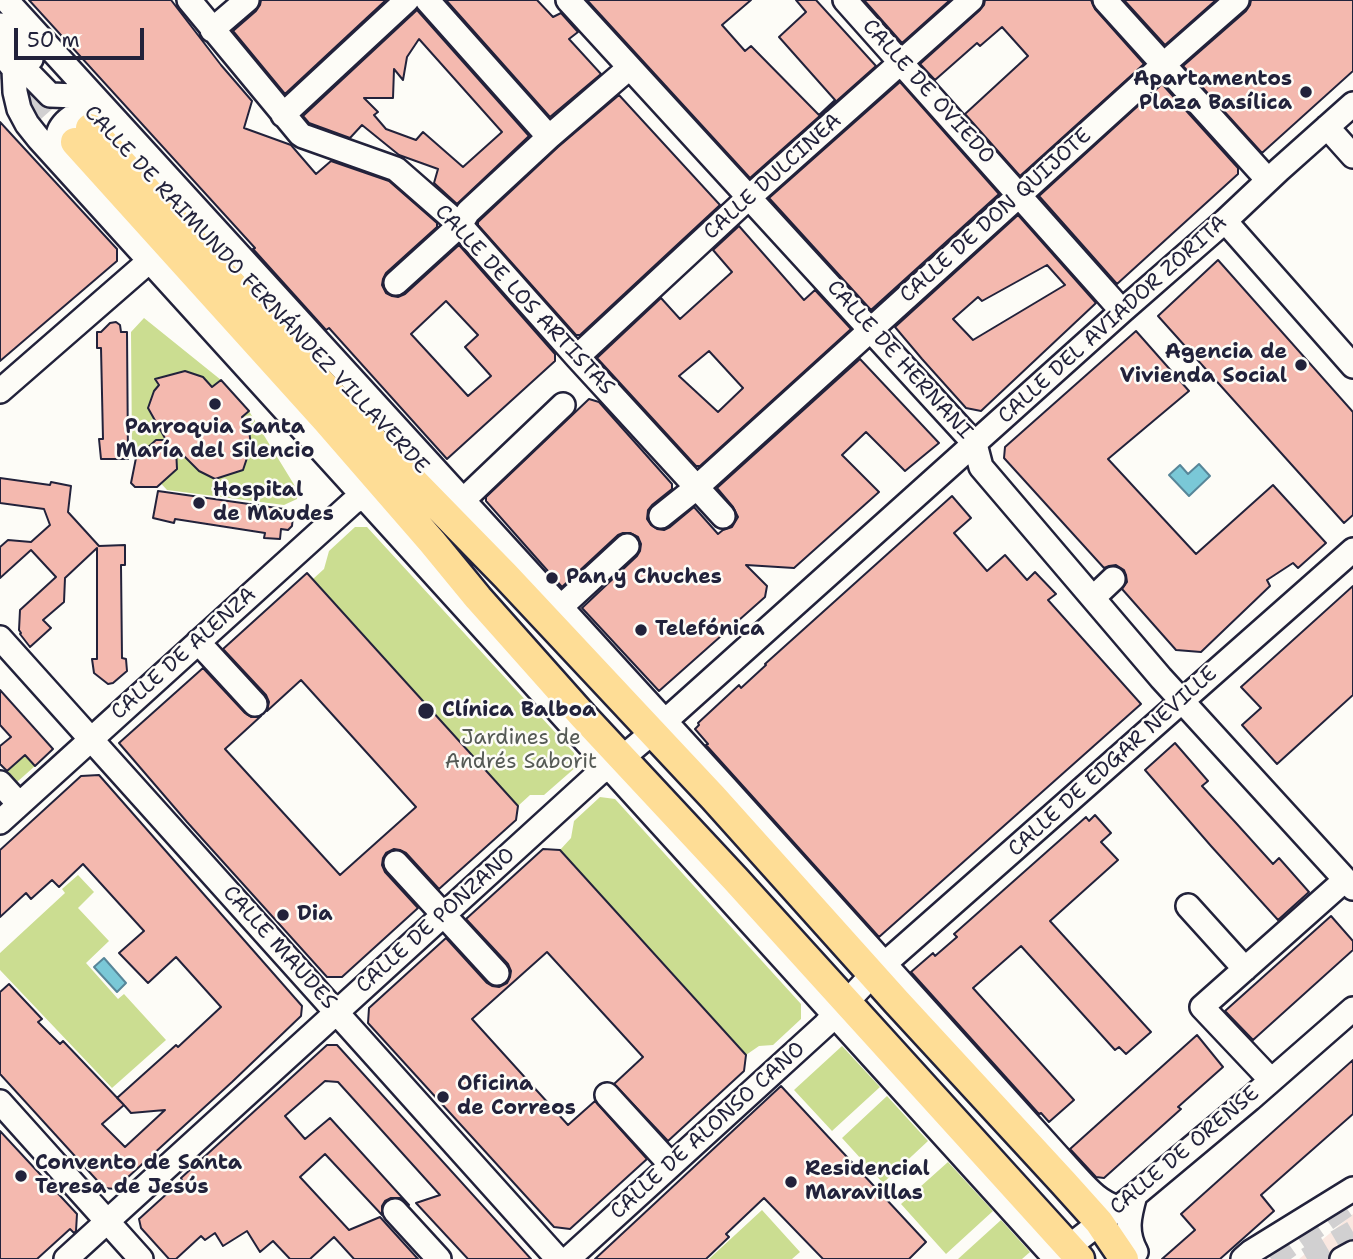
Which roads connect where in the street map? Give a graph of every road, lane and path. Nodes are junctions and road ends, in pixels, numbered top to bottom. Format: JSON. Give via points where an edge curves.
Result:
{"nodes":[{"id":1,"x":6,"y":0,"type":"edge"},
{"id":2,"x":189,"y":0,"type":"edge"},
{"id":3,"x":247,"y":0,"type":"edge"},
{"id":4,"x":407,"y":0,"type":"edge"},
{"id":5,"x":427,"y":0,"type":"edge"},
{"id":6,"x":568,"y":0,"type":"edge"},
{"id":7,"x":845,"y":0,"type":"edge"},
{"id":8,"x":971,"y":0,"type":"edge"},
{"id":9,"x":1105,"y":0,"type":"edge"},
{"id":10,"x":1237,"y":0,"type":"edge"},
{"id":11,"x":0,"y":10,"type":"edge"},
{"id":12,"x":0,"y":25,"type":"edge"},
{"id":13,"x":212,"y":30,"type":"junction"},
{"id":14,"x":0,"y":43,"type":"edge"},
{"id":15,"x":901,"y":62,"type":"junction"},
{"id":16,"x":1163,"y":65,"type":"junction"},
{"id":17,"x":629,"y":68,"type":"junction"},
{"id":18,"x":0,"y":72,"type":"edge"},
{"id":19,"x":67,"y":91,"type":"junction"},
{"id":20,"x":1353,"y":104,"type":"edge"},
{"id":21,"x":22,"y":115,"type":"junction"},
{"id":22,"x":283,"y":115,"type":"junction"},
{"id":23,"x":1327,"y":127,"type":"junction"},
{"id":24,"x":84,"y":137,"type":"junction"},
{"id":25,"x":550,"y":137,"type":"junction"},
{"id":26,"x":1353,"y":156,"type":"edge"},
{"id":27,"x":1268,"y":180,"type":"junction"},
{"id":28,"x":1020,"y":194,"type":"junction"},
{"id":29,"x":750,"y":197,"type":"junction"},
{"id":30,"x":1225,"y":221,"type":"junction"},
{"id":31,"x":460,"y":225,"type":"junction"},
{"id":32,"x":153,"y":259,"type":"junction"},
{"id":33,"x":396,"y":283,"type":"dead end"},
{"id":34,"x":1122,"y":310,"type":"junction"},
{"id":35,"x":872,"y":330,"type":"junction"},
{"id":36,"x":577,"y":357,"type":"junction"},
{"id":37,"x":1353,"y":366,"type":"edge"},
{"id":38,"x":0,"y":391,"type":"edge"},
{"id":39,"x":563,"y":405,"type":"dead end"},
{"id":40,"x":975,"y":444,"type":"junction"},
{"id":41,"x":696,"y":488,"type":"junction"},
{"id":42,"x":369,"y":496,"type":"junction"},
{"id":43,"x":460,"y":504,"type":"junction"},
{"id":44,"x":1020,"y":512,"type":"junction"},
{"id":45,"x":661,"y":516,"type":"dead end"},
{"id":46,"x":723,"y":516,"type":"dead end"},
{"id":47,"x":627,"y":546,"type":"dead end"},
{"id":48,"x":1353,"y":550,"type":"edge"},
{"id":49,"x":1081,"y":559,"type":"dead end"},
{"id":50,"x":505,"y":575,"type":"junction"},
{"id":51,"x":1113,"y":579,"type":"dead end"},
{"id":52,"x":478,"y":598,"type":"junction"},
{"id":53,"x":1093,"y":598,"type":"junction"},
{"id":54,"x":554,"y":613,"type":"junction"},
{"id":55,"x":0,"y":638,"type":"edge"},
{"id":56,"x":198,"y":642,"type":"junction"},
{"id":57,"x":1182,"y":701,"type":"junction"},
{"id":58,"x":255,"y":704,"type":"dead end"},
{"id":59,"x":659,"y":726,"type":"junction"},
{"id":60,"x":92,"y":739,"type":"junction"},
{"id":61,"x":616,"y":762,"type":"junction"},
{"id":62,"x":0,"y":783,"type":"edge"},
{"id":63,"x":19,"y":804,"type":"junction"},
{"id":64,"x":0,"y":822,"type":"edge"},
{"id":65,"x":396,"y":863,"type":"dead end"},
{"id":66,"x":1348,"y":872,"type":"edge"},
{"id":67,"x":1188,"y":906,"type":"dead end"},
{"id":68,"x":443,"y":915,"type":"junction"},
{"id":69,"x":879,"y":969,"type":"junction"},
{"id":70,"x":1245,"y":969,"type":"junction"},
{"id":71,"x":497,"y":973,"type":"dead end"},
{"id":72,"x":841,"y":1009,"type":"junction"},
{"id":73,"x":1353,"y":1009,"type":"edge"},
{"id":74,"x":337,"y":1013,"type":"junction"},
{"id":75,"x":1271,"y":1080,"type":"junction"},
{"id":76,"x":607,"y":1095,"type":"dead end"},
{"id":77,"x":0,"y":1102,"type":"edge"},
{"id":78,"x":671,"y":1165,"type":"junction"},
{"id":79,"x":1353,"y":1189,"type":"edge"},
{"id":80,"x":1117,"y":1208,"type":"junction"},
{"id":81,"x":395,"y":1211,"type":"dead end"},
{"id":82,"x":107,"y":1222,"type":"junction"},
{"id":83,"x":1353,"y":1253,"type":"edge"},
{"id":84,"x":1062,"y":1256,"type":"edge"},
{"id":85,"x":1134,"y":1257,"type":"edge"},
{"id":86,"x":66,"y":1259,"type":"edge"},
{"id":87,"x":141,"y":1259,"type":"edge"},
{"id":88,"x":439,"y":1259,"type":"edge"},
{"id":89,"x":558,"y":1259,"type":"edge"},
{"id":90,"x":568,"y":1259,"type":"edge"},
{"id":91,"x":1243,"y":1259,"type":"edge"},
{"id":92,"x":1342,"y":1259,"type":"edge"}],
"edges":[{"from":1,"to":43,"type":"street"},
{"from":2,"to":13,"type":"street","name":"CALLE DE LOS ARTISTAS"},
{"from":3,"to":13,"type":"street"},
{"from":4,"to":22,"type":"street"},
{"from":5,"to":25,"type":"street"},
{"from":6,"to":17,"type":"street","name":"CALLE DE HERNANI"},
{"from":7,"to":15,"type":"street","name":"CALLE DE OVIEDO"},
{"from":8,"to":15,"type":"street","name":"CALLE DULCINEA"},
{"from":9,"to":16,"type":"street"},
{"from":10,"to":16,"type":"street","name":"CALLE DE DON QUIJOTE"},
{"from":11,"to":19,"type":"street","name":"CALLE DE RAIMUNDO FERNÁNDEZ VILLAVERDE"},
{"from":12,"to":19,"type":"street"},
{"from":13,"to":22,"type":"street","name":"CALLE DE LOS ARTISTAS"},
{"from":14,"to":19,"type":"street","via":[[50,95]]},
{"from":15,"to":28,"type":"street","name":"CALLE DE OVIEDO"},
{"from":15,"to":29,"type":"street","name":"CALLE DULCINEA"},
{"from":16,"to":27,"type":"street"},
{"from":16,"to":28,"type":"street","name":"CALLE DE DON QUIJOTE"},
{"from":17,"to":25,"type":"street"},
{"from":17,"to":29,"type":"street","name":"CALLE DE HERNANI"},
{"from":18,"to":21,"type":"street","name":"CALLE DE RAIMUNDO FERNÁNDEZ VILLAVERDE"},
{"from":18,"to":21,"type":"street","via":[[15,71]]},
{"from":19,"to":24,"type":"street","name":"CALLE DE RAIMUNDO FERNÁNDEZ VILLAVERDE"},
{"from":20,"to":23,"type":"street","name":"CALLE DEL AVIADOR ZORITA"},
{"from":21,"to":24,"type":"street","name":"CALLE DE RAIMUNDO FERNÁNDEZ VILLAVERDE"},
{"from":21,"to":32,"type":"street","via":[[39,139]]},
{"from":22,"to":31,"type":"street","name":"CALLE DE LOS ARTISTAS","via":[[303,136],[396,169]]},
{"from":23,"to":26,"type":"street"},
{"from":23,"to":27,"type":"street","name":"CALLE DEL AVIADOR ZORITA"},
{"from":24,"to":32,"type":"street","name":"CALLE DE RAIMUNDO FERNÁNDEZ VILLAVERDE"},
{"from":24,"to":43,"type":"street","name":"CALLE DE RAIMUNDO FERNÁNDEZ VILLAVERDE"},
{"from":24,"to":50,"type":"main road","name":"CALLE DE RAIMUNDO FERNÁNDEZ VILLAVERDE"},
{"from":24,"to":52,"type":"main road","name":"CALLE DE RAIMUNDO FERNÁNDEZ VILLAVERDE"},
{"from":25,"to":31,"type":"street","via":[[468,212]]},
{"from":27,"to":30,"type":"street","name":"CALLE DEL AVIADOR ZORITA"},
{"from":28,"to":34,"type":"street","name":"CALLE DE OVIEDO"},
{"from":28,"to":35,"type":"street","name":"CALLE DE DON QUIJOTE"},
{"from":29,"to":35,"type":"street","name":"CALLE DE HERNANI"},
{"from":29,"to":36,"type":"street","name":"CALLE DULCINEA"},
{"from":30,"to":34,"type":"street","name":"CALLE DEL AVIADOR ZORITA"},
{"from":30,"to":37,"type":"street"},
{"from":31,"to":33,"type":"street"},
{"from":31,"to":36,"type":"street","name":"CALLE DE LOS ARTISTAS"},
{"from":32,"to":38,"type":"street"},
{"from":32,"to":42,"type":"street","name":"CALLE DE RAIMUNDO FERNÁNDEZ VILLAVERDE"},
{"from":34,"to":40,"type":"street","name":"CALLE DEL AVIADOR ZORITA"},
{"from":35,"to":40,"type":"street","name":"CALLE DE HERNANI"},
{"from":35,"to":41,"type":"street","name":"CALLE DE DON QUIJOTE"},
{"from":36,"to":41,"type":"street","name":"CALLE DE LOS ARTISTAS"},
{"from":39,"to":43,"type":"street"},
{"from":40,"to":44,"type":"street","name":"CALLE DE HERNANI","via":[[981,467]]},
{"from":40,"to":59,"type":"street","name":"CALLE DEL AVIADOR ZORITA"},
{"from":41,"to":45,"type":"street","name":"CALLE DE DON QUIJOTE"},
{"from":41,"to":46,"type":"street","name":"CALLE DE LOS ARTISTAS"},
{"from":42,"to":52,"type":"street","name":"CALLE DE RAIMUNDO FERNÁNDEZ VILLAVERDE"},
{"from":42,"to":56,"type":"street","name":"CALLE DE ALENZA","via":[[352,503]]},
{"from":42,"to":61,"type":"street"},
{"from":43,"to":50,"type":"street","name":"CALLE DE RAIMUNDO FERNÁNDEZ VILLAVERDE"},
{"from":43,"to":54,"type":"street"},
{"from":44,"to":49,"type":"street","via":[[1040,514]]},
{"from":44,"to":53,"type":"street","name":"CALLE DE HERNANI"},
{"from":47,"to":54,"type":"street"},
{"from":48,"to":57,"type":"street","name":"CALLE DE EDGAR NEVILLE"},
{"from":50,"to":54,"type":"main road","name":"CALLE DE RAIMUNDO FERNÁNDEZ VILLAVERDE"},
{"from":51,"to":53,"type":"street"},
{"from":52,"to":61,"type":"main road","name":"CALLE DE RAIMUNDO FERNÁNDEZ VILLAVERDE","via":[[583,716]]},
{"from":53,"to":57,"type":"street","name":"CALLE DE HERNANI"},
{"from":54,"to":59,"type":"main road","name":"CALLE DE RAIMUNDO FERNÁNDEZ VILLAVERDE"},
{"from":55,"to":60,"type":"street","name":"CALLE MAUDES"},
{"from":56,"to":58,"type":"street"},
{"from":56,"to":60,"type":"street","name":"CALLE DE ALENZA"},
{"from":57,"to":66,"type":"street","name":"CALLE DE HERNANI"},
{"from":57,"to":69,"type":"street","name":"CALLE DE EDGAR NEVILLE"},
{"from":59,"to":61,"type":"street"},
{"from":59,"to":69,"type":"main road","name":"CALLE DE RAIMUNDO FERNÁNDEZ VILLAVERDE"},
{"from":60,"to":63,"type":"street","name":"CALLE DE ALENZA"},
{"from":60,"to":74,"type":"street","name":"CALLE MAUDES"},
{"from":61,"to":68,"type":"street","name":"CALLE DE PONZANO"},
{"from":61,"to":72,"type":"main road","name":"CALLE DE RAIMUNDO FERNÁNDEZ VILLAVERDE"},
{"from":62,"to":63,"type":"street"},
{"from":63,"to":64,"type":"street","name":"CALLE DE ALENZA"},
{"from":65,"to":68,"type":"street"},
{"from":66,"to":70,"type":"street","name":"CALLE DE ORENSE"},
{"from":67,"to":70,"type":"street"},
{"from":68,"to":71,"type":"street"},
{"from":68,"to":74,"type":"street","name":"CALLE DE PONZANO"},
{"from":69,"to":72,"type":"street"},
{"from":69,"to":80,"type":"main road","name":"CALLE DE RAIMUNDO FERNÁNDEZ VILLAVERDE","via":[[1063,1182]]},
{"from":70,"to":75,"type":"street","name":"CALLE DE ORENSE","via":[[1202,1007]]},
{"from":72,"to":78,"type":"street","name":"CALLE DE ALONSO CANO","via":[[703,1148]]},
{"from":72,"to":84,"type":"main road","name":"CALLE DE RAIMUNDO FERNÁNDEZ VILLAVERDE"},
{"from":73,"to":75,"type":"street","name":"CALLE DE ORENSE"},
{"from":74,"to":82,"type":"street","name":"CALLE DE PONZANO"},
{"from":74,"to":89,"type":"street","name":"CALLE MAUDES"},
{"from":75,"to":80,"type":"street","name":"CALLE DE ORENSE"},
{"from":76,"to":78,"type":"street"},
{"from":77,"to":82,"type":"street"},
{"from":78,"to":90,"type":"street","name":"CALLE DE ALONSO CANO"},
{"from":79,"to":91,"type":"street"},
{"from":80,"to":84,"type":"street","name":"CALLE DE ORENSE"},
{"from":80,"to":85,"type":"main road","name":"CALLE DE RAIMUNDO FERNÁNDEZ VILLAVERDE"},
{"from":80,"to":85,"type":"street","name":"CALLE DE RAIMUNDO FERNÁNDEZ VILLAVERDE","via":[[1128,1221]]},
{"from":81,"to":88,"type":"street"},
{"from":82,"to":86,"type":"street","name":"CALLE DE PONZANO"},
{"from":82,"to":87,"type":"street"},
{"from":83,"to":92,"type":"street"}]}
